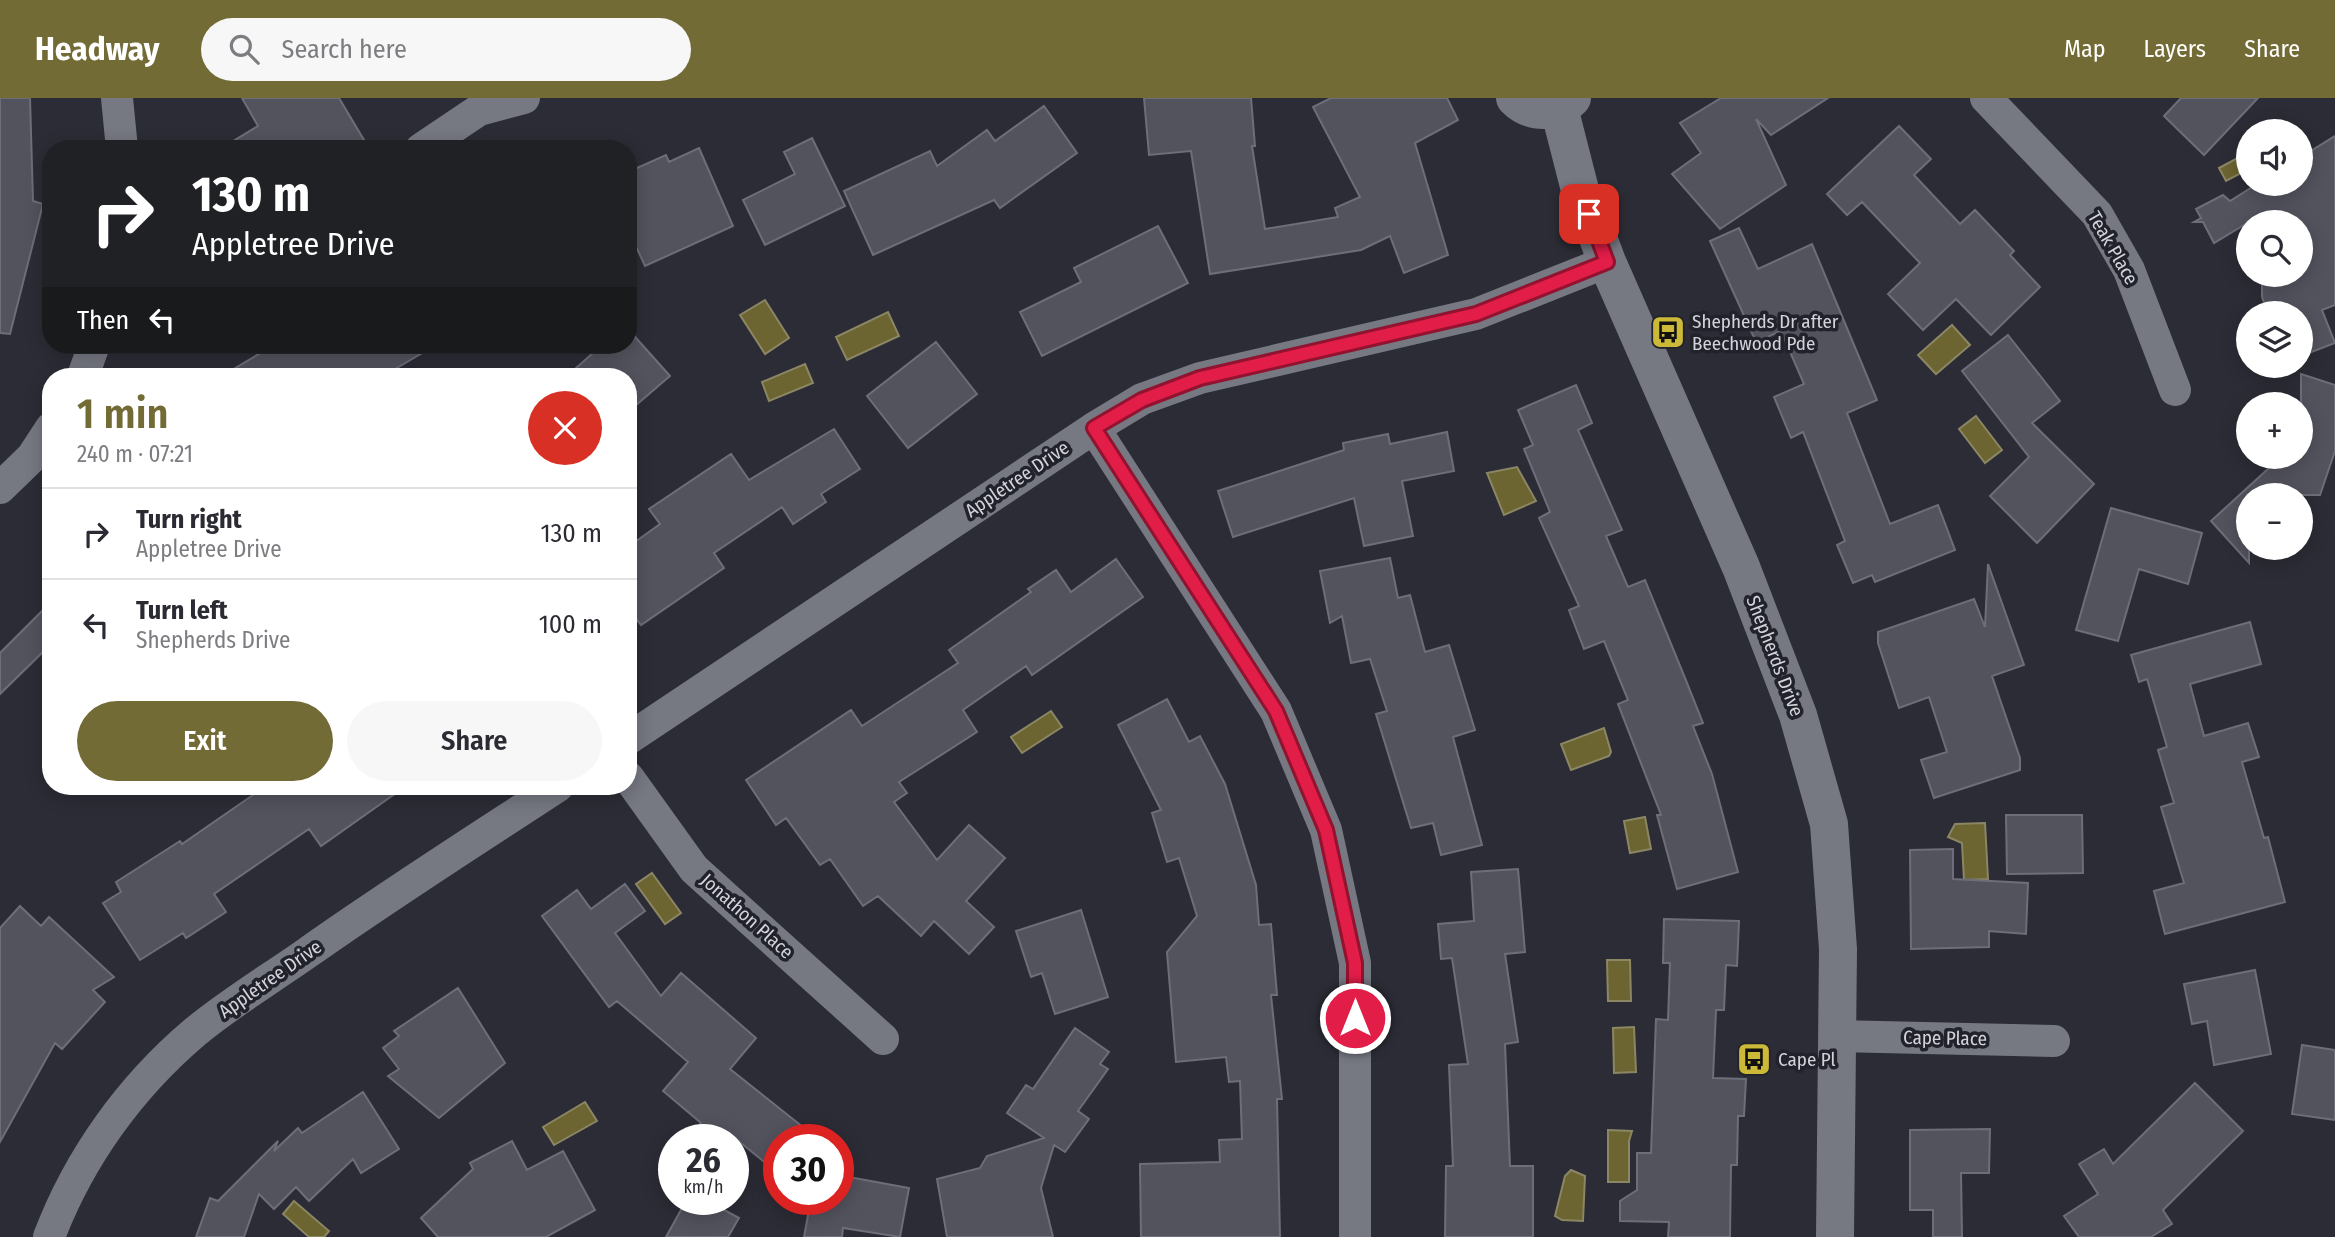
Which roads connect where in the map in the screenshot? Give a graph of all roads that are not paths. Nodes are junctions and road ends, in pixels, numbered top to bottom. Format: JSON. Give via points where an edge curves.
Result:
{"nodes":[{"id":1,"x":117,"y":98,"type":"edge"},
{"id":2,"x":524,"y":98,"type":"edge"},
{"id":3,"x":1515,"y":98,"type":"edge"},
{"id":4,"x":1986,"y":98,"type":"edge"},
{"id":5,"x":1566,"y":103,"type":"edge"},
{"id":6,"x":121,"y":140,"type":"edge"},
{"id":7,"x":434,"y":140,"type":"edge"},
{"id":8,"x":1607,"y":262,"type":"junction"},
{"id":9,"x":2175,"y":390,"type":"dead end"},
{"id":10,"x":1094,"y":428,"type":"junction"},
{"id":11,"x":42,"y":442,"type":"edge"},
{"id":12,"x":0,"y":488,"type":"edge"},
{"id":13,"x":637,"y":733,"type":"edge"},
{"id":14,"x":637,"y":790,"type":"edge"},
{"id":15,"x":544,"y":795,"type":"edge"},
{"id":16,"x":1836,"y":1036,"type":"junction"},
{"id":17,"x":883,"y":1039,"type":"dead end"},
{"id":18,"x":2054,"y":1041,"type":"dead end"},
{"id":19,"x":49,"y":1237,"type":"edge"},
{"id":20,"x":1355,"y":1237,"type":"edge"},
{"id":21,"x":1835,"y":1237,"type":"edge"}],
"edges":[{"from":1,"to":6,"type":"street"},
{"from":2,"to":7,"type":"street","via":[[479,110]]},
{"from":3,"to":5,"type":"main road","via":[[1532,109],[1546,111]]},
{"from":4,"to":9,"type":"street","name":"Teak Place","via":[[2097,214],[2129,271]]},
{"from":5,"to":8,"type":"main road","name":"Shepherds Drive","via":[[1580,190]]},
{"from":8,"to":10,"type":"street","name":"Appletree Drive","via":[[1476,314],[1200,378],[1142,400]]},
{"from":8,"to":16,"type":"main road","name":"Shepherds Drive","via":[[1741,567],[1815,769],[1829,824],[1836,888]]},
{"from":10,"to":13,"type":"street","name":"Appletree Drive"},
{"from":10,"to":20,"type":"street","via":[[1276,711],[1326,830],[1355,963]]},
{"from":11,"to":12,"type":"street"},
{"from":14,"to":17,"type":"street","name":"Jonathon Place","via":[[694,869]]},
{"from":15,"to":19,"type":"street","name":"Appletree Drive","via":[[195,1032],[144,1082],[101,1134]]},
{"from":16,"to":18,"type":"street","name":"Cape Place"},
{"from":16,"to":21,"type":"main road","name":"Shepherds Drive"}]}
